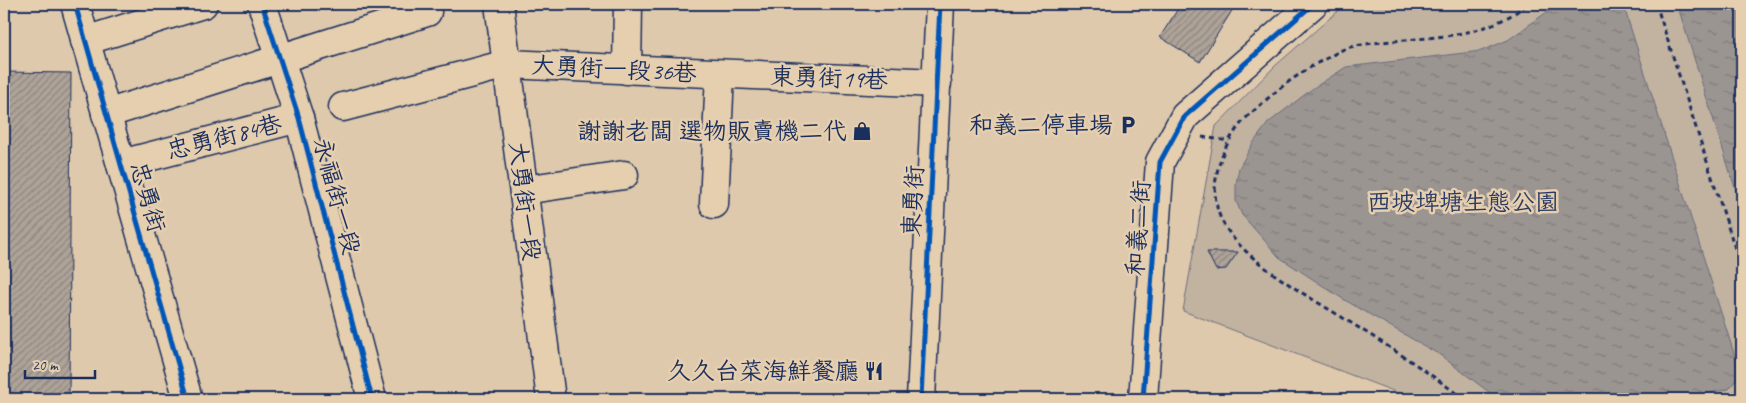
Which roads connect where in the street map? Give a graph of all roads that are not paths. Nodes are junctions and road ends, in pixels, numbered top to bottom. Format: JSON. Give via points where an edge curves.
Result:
{"nodes":[{"id":1,"x":75,"y":4,"type":"edge"},
{"id":2,"x":203,"y":4,"type":"edge"},
{"id":3,"x":262,"y":4,"type":"edge"},
{"id":4,"x":499,"y":4,"type":"edge"},
{"id":5,"x":628,"y":4,"type":"edge"},
{"id":6,"x":940,"y":4,"type":"edge"},
{"id":7,"x":1313,"y":4,"type":"edge"},
{"id":8,"x":427,"y":12,"type":"dead end"},
{"id":9,"x":85,"y":41,"type":"junction"},
{"id":10,"x":280,"y":59,"type":"junction"},
{"id":11,"x":507,"y":64,"type":"junction"},
{"id":12,"x":627,"y":70,"type":"junction"},
{"id":13,"x":720,"y":74,"type":"junction"},
{"id":14,"x":937,"y":83,"type":"junction"},
{"id":15,"x":343,"y":107,"type":"dead end"},
{"id":16,"x":106,"y":114,"type":"junction"},
{"id":17,"x":299,"y":118,"type":"junction"},
{"id":18,"x":121,"y":164,"type":"junction"},
{"id":19,"x":624,"y":175,"type":"dead end"},
{"id":20,"x":524,"y":190,"type":"junction"},
{"id":21,"x":714,"y":204,"type":"dead end"},
{"id":22,"x":188,"y":399,"type":"edge"},
{"id":23,"x":372,"y":399,"type":"edge"},
{"id":24,"x":551,"y":399,"type":"edge"},
{"id":25,"x":921,"y":399,"type":"edge"},
{"id":26,"x":1143,"y":399,"type":"edge"}],
"edges":[{"from":1,"to":9,"type":"street","name":"忠勇街"},
{"from":2,"to":9,"type":"street"},
{"from":3,"to":10,"type":"street","name":"永福街一段"},
{"from":4,"to":11,"type":"street","name":"大勇街一段"},
{"from":5,"to":12,"type":"street"},
{"from":6,"to":14,"type":"street","name":"東勇街"},
{"from":7,"to":26,"type":"street","name":"和義二街","via":[[1185,116],[1160,162]]},
{"from":8,"to":10,"type":"street"},
{"from":9,"to":16,"type":"street","name":"忠勇街"},
{"from":10,"to":16,"type":"street"},
{"from":10,"to":17,"type":"street","name":"永福街一段"},
{"from":11,"to":12,"type":"street","name":"大勇街一段36巷"},
{"from":11,"to":15,"type":"street","name":"大勇街一段36巷"},
{"from":11,"to":20,"type":"street","name":"大勇街一段"},
{"from":12,"to":13,"type":"street","name":"大勇街一段36巷"},
{"from":13,"to":14,"type":"street","name":"東勇街19巷"},
{"from":13,"to":21,"type":"street"},
{"from":14,"to":25,"type":"street","name":"東勇街"},
{"from":16,"to":18,"type":"street","name":"忠勇街"},
{"from":17,"to":18,"type":"street","name":"忠勇街84巷"},
{"from":17,"to":23,"type":"street","name":"永福街一段"},
{"from":18,"to":22,"type":"street","name":"忠勇街"},
{"from":19,"to":20,"type":"street"},
{"from":20,"to":24,"type":"street","name":"大勇街一段"}]}
